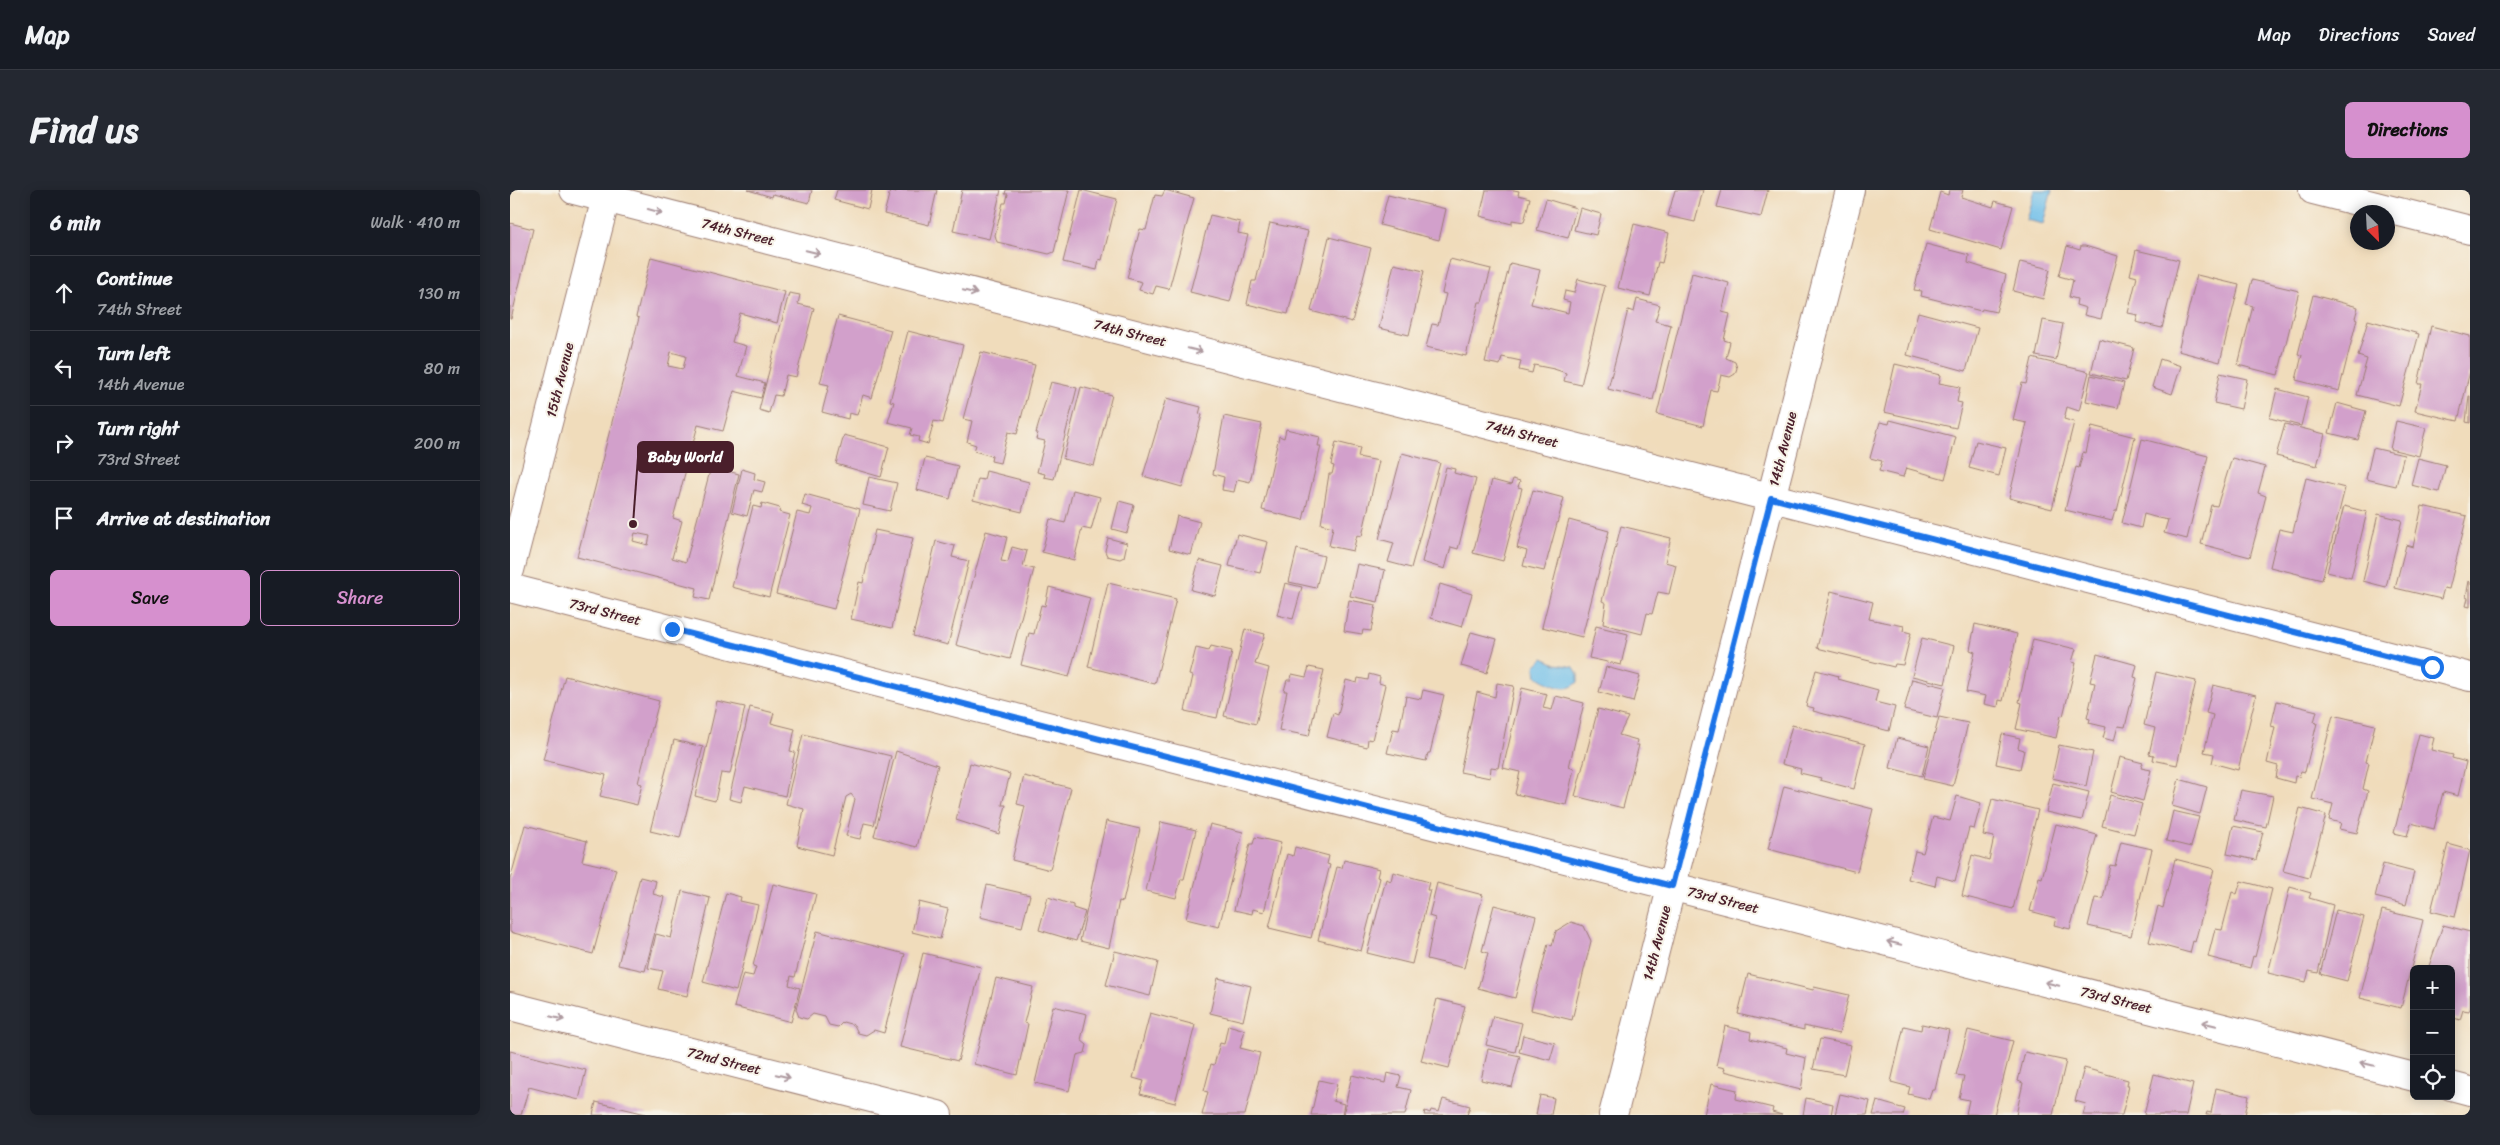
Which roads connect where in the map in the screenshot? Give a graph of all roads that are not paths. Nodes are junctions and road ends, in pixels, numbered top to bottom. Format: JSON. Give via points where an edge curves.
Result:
{"nodes":[{"id":1,"x":574,"y":190,"type":"edge"},
{"id":2,"x":1850,"y":190,"type":"edge"},
{"id":3,"x":2313,"y":190,"type":"edge"},
{"id":4,"x":606,"y":194,"type":"edge"},
{"id":5,"x":2470,"y":230,"type":"edge"},
{"id":6,"x":1771,"y":498,"type":"junction"},
{"id":7,"x":510,"y":570,"type":"edge"},
{"id":8,"x":510,"y":588,"type":"edge"},
{"id":9,"x":2470,"y":677,"type":"edge"},
{"id":10,"x":1672,"y":886,"type":"junction"},
{"id":11,"x":510,"y":1006,"type":"edge"},
{"id":12,"x":2410,"y":1076,"type":"edge"},
{"id":13,"x":2455,"y":1087,"type":"edge"},
{"id":14,"x":2470,"y":1091,"type":"edge"},
{"id":15,"x":938,"y":1115,"type":"edge"},
{"id":16,"x":1613,"y":1115,"type":"edge"}],
"edges":[{"from":1,"to":4,"type":"street","name":"74th Street"},
{"from":2,"to":6,"type":"street","name":"14th Avenue"},
{"from":3,"to":5,"type":"street"},
{"from":4,"to":6,"type":"street","name":"74th Street","one_way":true},
{"from":4,"to":7,"type":"street","name":"15th Avenue"},
{"from":6,"to":9,"type":"street","name":"74th Street"},
{"from":6,"to":10,"type":"street","name":"14th Avenue"},
{"from":8,"to":10,"type":"street","name":"73rd Street"},
{"from":12,"to":10,"type":"street","name":"73rd Street","one_way":true},
{"from":10,"to":16,"type":"street","name":"14th Avenue"},
{"from":11,"to":15,"type":"street","name":"72nd Street","one_way":true},
{"from":13,"to":14,"type":"street"}]}
